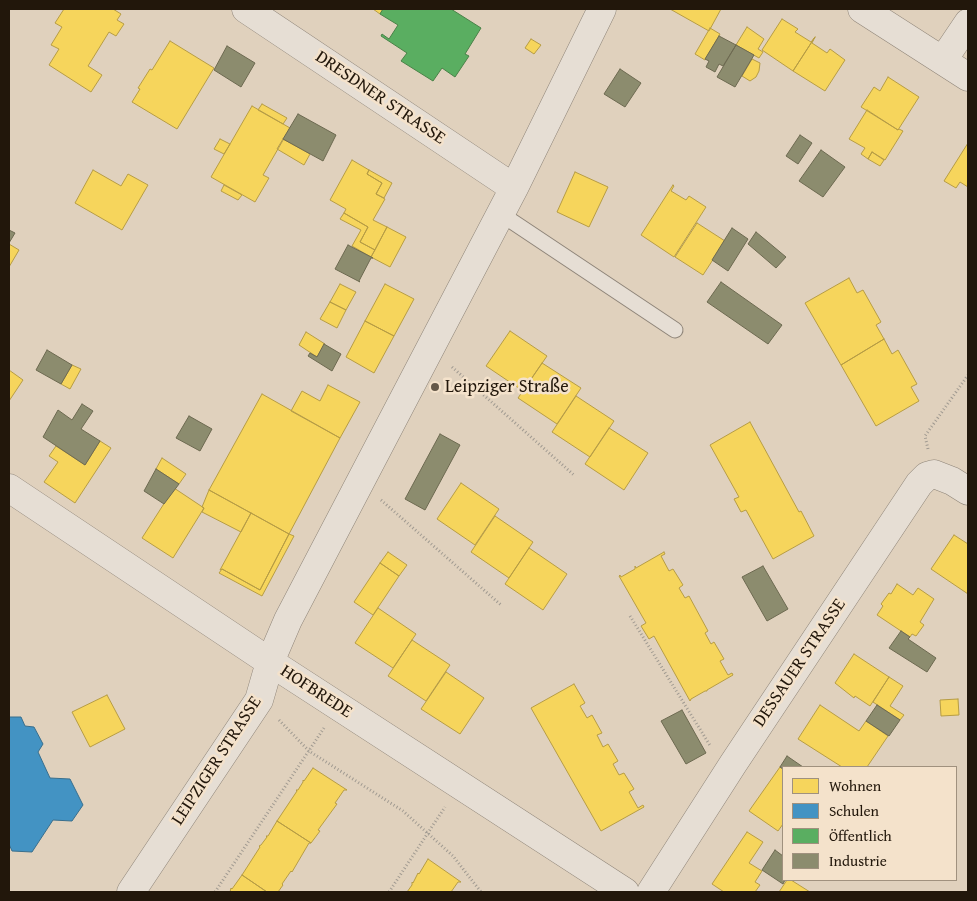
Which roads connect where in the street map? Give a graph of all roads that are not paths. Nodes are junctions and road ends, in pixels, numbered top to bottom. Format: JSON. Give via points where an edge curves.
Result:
{"nodes":[{"id":1,"x":246,"y":9,"type":"edge"},
{"id":2,"x":602,"y":9,"type":"edge"},
{"id":3,"x":862,"y":9,"type":"edge"},
{"id":4,"x":968,"y":23,"type":"edge"},
{"id":5,"x":943,"y":60,"type":"junction"},
{"id":6,"x":968,"y":77,"type":"edge"},
{"id":7,"x":514,"y":188,"type":"junction"},
{"id":8,"x":501,"y":214,"type":"junction"},
{"id":9,"x":675,"y":330,"type":"dead end"},
{"id":10,"x":9,"y":488,"type":"edge"},
{"id":11,"x":968,"y":491,"type":"edge"},
{"id":12,"x":270,"y":662,"type":"junction"},
{"id":13,"x":131,"y":892,"type":"edge"},
{"id":14,"x":625,"y":892,"type":"edge"},
{"id":15,"x":651,"y":892,"type":"edge"}],
"edges":[{"from":1,"to":7,"type":"street","name":"DRESDNER STRASSE"},
{"from":2,"to":7,"type":"street","name":"LEIPZIGER STRASSE"},
{"from":3,"to":5,"type":"street"},
{"from":4,"to":5,"type":"street"},
{"from":5,"to":6,"type":"street"},
{"from":7,"to":8,"type":"street","name":"LEIPZIGER STRASSE"},
{"from":8,"to":9,"type":"lane"},
{"from":8,"to":12,"type":"street","name":"LEIPZIGER STRASSE","via":[[288,620]]},
{"from":10,"to":12,"type":"street","name":"HOFBREDE"},
{"from":11,"to":15,"type":"street","name":"DESSAUER STRASSE","via":[[934,474],[919,484]]},
{"from":12,"to":13,"type":"street","name":"LEIPZIGER STRASSE","via":[[259,700]]},
{"from":12,"to":14,"type":"street","name":"HOFBREDE"}]}
